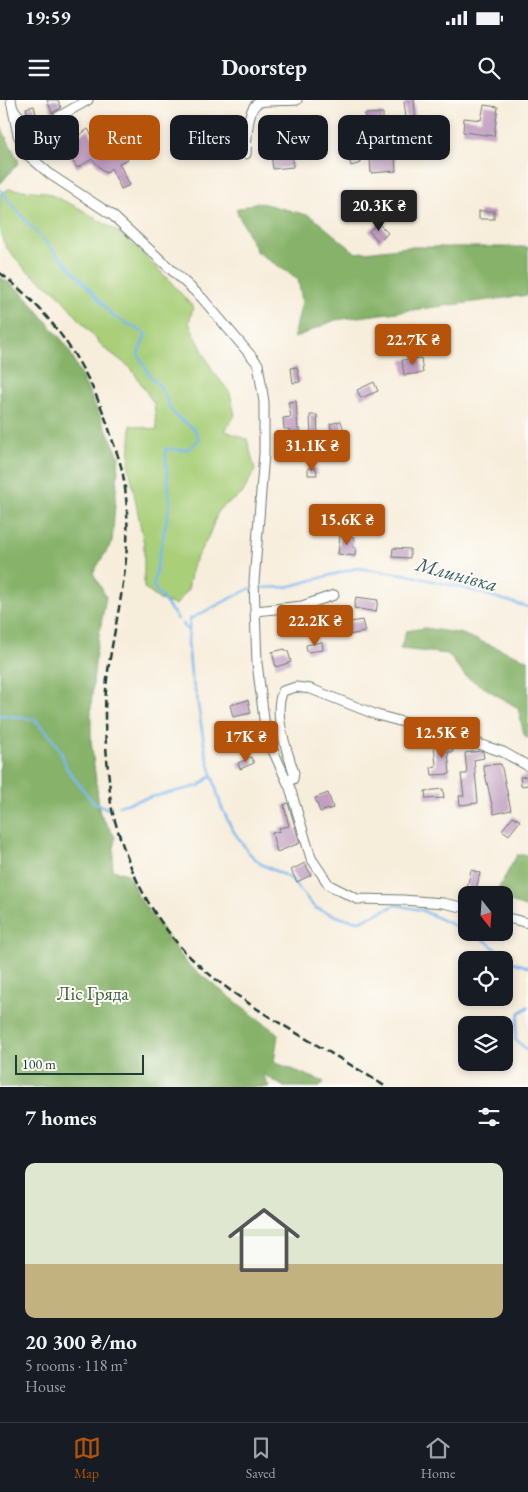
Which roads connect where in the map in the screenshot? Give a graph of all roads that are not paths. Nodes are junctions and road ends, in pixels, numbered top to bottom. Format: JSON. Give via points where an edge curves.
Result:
{"nodes":[{"id":1,"x":88,"y":100,"type":"edge"},
{"id":2,"x":297,"y":100,"type":"edge"},
{"id":3,"x":11,"y":104,"type":"edge"},
{"id":4,"x":248,"y":132,"type":"edge"},
{"id":5,"x":334,"y":595,"type":"dead end"},
{"id":6,"x":256,"y":611,"type":"junction"},
{"id":7,"x":528,"y":766,"type":"edge"},
{"id":8,"x":286,"y":780,"type":"junction"},
{"id":9,"x":458,"y":906,"type":"edge"},
{"id":10,"x":513,"y":919,"type":"edge"},
{"id":11,"x":528,"y":923,"type":"edge"}],
"edges":[{"from":1,"to":3,"type":"street","via":[[33,129]]},
{"from":2,"to":4,"type":"street","via":[[254,105],[250,111]]},
{"from":3,"to":6,"type":"street","via":[[18,135],[29,156],[51,175],[112,215],[202,298],[258,364],[264,402],[264,453],[254,582]]},
{"from":5,"to":6,"type":"street","via":[[302,606]]},
{"from":6,"to":8,"type":"street","via":[[257,663],[266,735]]},
{"from":7,"to":8,"type":"street","via":[[503,752],[377,715],[311,689],[296,687],[283,691],[279,700],[279,715],[294,773]]},
{"from":8,"to":9,"type":"street","via":[[311,858],[329,885],[357,899]]},
{"from":10,"to":11,"type":"street"}]}
